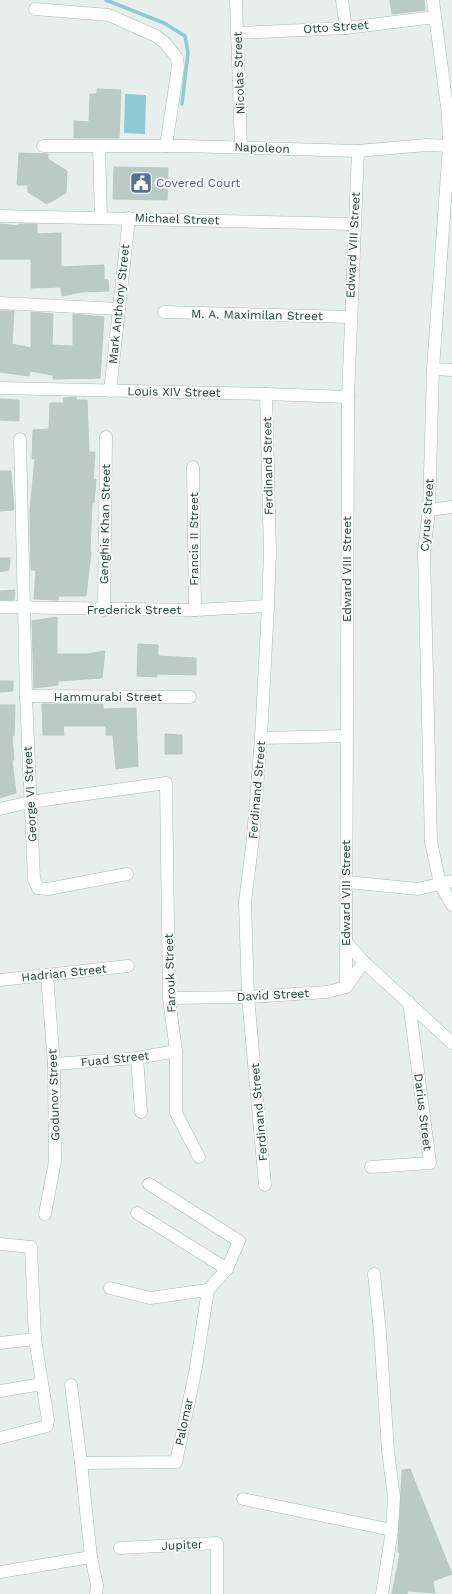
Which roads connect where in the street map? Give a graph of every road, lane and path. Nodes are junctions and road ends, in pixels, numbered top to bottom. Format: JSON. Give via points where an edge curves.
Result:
{"nodes":[{"id":1,"x":236,"y":0,"type":"edge"},
{"id":2,"x":342,"y":0,"type":"edge"},
{"id":3,"x":433,"y":0,"type":"edge"},
{"id":4,"x":35,"y":9,"type":"dead end"},
{"id":5,"x":435,"y":17,"type":"junction"},
{"id":6,"x":346,"y":28,"type":"junction"},
{"id":7,"x":238,"y":33,"type":"junction"},
{"id":8,"x":43,"y":146,"type":"dead end"},
{"id":9,"x":166,"y":146,"type":"junction"},
{"id":10,"x":451,"y":146,"type":"edge"},
{"id":11,"x":99,"y":147,"type":"junction"},
{"id":12,"x":241,"y":147,"type":"junction"},
{"id":13,"x":358,"y":151,"type":"junction"},
{"id":14,"x":0,"y":216,"type":"edge"},
{"id":15,"x":101,"y":218,"type":"junction"},
{"id":16,"x":128,"y":218,"type":"junction"},
{"id":17,"x":354,"y":224,"type":"junction"},
{"id":18,"x":0,"y":303,"type":"edge"},
{"id":19,"x":119,"y":309,"type":"junction"},
{"id":20,"x":164,"y":312,"type":"dead end"},
{"id":21,"x":350,"y":317,"type":"junction"},
{"id":22,"x":433,"y":369,"type":"junction"},
{"id":23,"x":452,"y":370,"type":"edge"},
{"id":24,"x":0,"y":388,"type":"edge"},
{"id":25,"x":110,"y":390,"type":"junction"},
{"id":26,"x":266,"y":394,"type":"junction"},
{"id":27,"x":348,"y":398,"type":"junction"},
{"id":28,"x":106,"y":437,"type":"dead end"},
{"id":29,"x":20,"y":439,"type":"dead end"},
{"id":30,"x":193,"y":467,"type":"dead end"},
{"id":31,"x":452,"y":507,"type":"edge"},
{"id":32,"x":429,"y":510,"type":"junction"},
{"id":33,"x":268,"y":606,"type":"junction"},
{"id":34,"x":0,"y":608,"type":"edge"},
{"id":35,"x":24,"y":608,"type":"junction"},
{"id":36,"x":104,"y":610,"type":"junction"},
{"id":37,"x":195,"y":610,"type":"junction"},
{"id":38,"x":26,"y":696,"type":"junction"},
{"id":39,"x":190,"y":696,"type":"dead end"},
{"id":40,"x":346,"y":736,"type":"junction"},
{"id":41,"x":261,"y":738,"type":"junction"},
{"id":42,"x":30,"y":802,"type":"junction"},
{"id":43,"x":0,"y":809,"type":"edge"},
{"id":44,"x":127,"y":874,"type":"dead end"},
{"id":45,"x":452,"y":881,"type":"edge"},
{"id":46,"x":347,"y":882,"type":"junction"},
{"id":47,"x":440,"y":884,"type":"junction"},
{"id":48,"x":452,"y":905,"type":"edge"},
{"id":49,"x":346,"y":942,"type":"junction"},
{"id":50,"x":364,"y":962,"type":"junction"},
{"id":51,"x":128,"y":966,"type":"dead end"},
{"id":52,"x":47,"y":976,"type":"junction"},
{"id":53,"x":0,"y":980,"type":"edge"},
{"id":54,"x":346,"y":987,"type":"junction"},
{"id":55,"x":248,"y":997,"type":"junction"},
{"id":56,"x":170,"y":998,"type":"junction"},
{"id":57,"x":409,"y":1002,"type":"junction"},
{"id":58,"x":452,"y":1043,"type":"edge"},
{"id":59,"x":176,"y":1051,"type":"junction"},
{"id":60,"x":137,"y":1058,"type":"junction"},
{"id":61,"x":54,"y":1064,"type":"junction"},
{"id":62,"x":140,"y":1112,"type":"dead end"},
{"id":63,"x":199,"y":1157,"type":"dead end"},
{"id":64,"x":371,"y":1167,"type":"dead end"},
{"id":65,"x":149,"y":1184,"type":"dead end"},
{"id":66,"x":265,"y":1185,"type":"dead end"},
{"id":67,"x":137,"y":1213,"type":"dead end"},
{"id":68,"x":45,"y":1214,"type":"dead end"},
{"id":69,"x":0,"y":1244,"type":"edge"},
{"id":70,"x":227,"y":1269,"type":"junction"},
{"id":71,"x":374,"y":1274,"type":"dead end"},
{"id":72,"x":110,"y":1288,"type":"dead end"},
{"id":73,"x":208,"y":1290,"type":"junction"},
{"id":74,"x":35,"y":1338,"type":"junction"},
{"id":75,"x":0,"y":1342,"type":"edge"},
{"id":76,"x":42,"y":1384,"type":"junction"},
{"id":77,"x":71,"y":1385,"type":"dead end"},
{"id":78,"x":0,"y":1391,"type":"edge"},
{"id":79,"x":0,"y":1438,"type":"edge"},
{"id":80,"x":81,"y":1463,"type":"junction"},
{"id":81,"x":243,"y":1499,"type":"dead end"},
{"id":82,"x":392,"y":1530,"type":"junction"},
{"id":83,"x":120,"y":1548,"type":"dead end"},
{"id":84,"x":91,"y":1557,"type":"junction"},
{"id":85,"x":0,"y":1572,"type":"edge"},
{"id":86,"x":96,"y":1594,"type":"edge"},
{"id":87,"x":217,"y":1594,"type":"edge"},
{"id":88,"x":382,"y":1594,"type":"edge"}],
"edges":[{"from":1,"to":7,"type":"street","name":"Nicolas Street"},
{"from":2,"to":6,"type":"street"},
{"from":3,"to":5,"type":"street","name":"Cyrus Street"},
{"from":4,"to":9,"type":"street","via":[[109,15],[156,36],[165,43],[177,58],[178,67]]},
{"from":5,"to":6,"type":"street","name":"Otto Street"},
{"from":5,"to":10,"type":"street","name":"Cyrus Street"},
{"from":6,"to":7,"type":"street","name":"Otto Street"},
{"from":7,"to":12,"type":"street","name":"Nicolas Street"},
{"from":8,"to":11,"type":"street","name":"Napoleon"},
{"from":9,"to":11,"type":"street","name":"Napoleon"},
{"from":9,"to":12,"type":"street","name":"Napoleon"},
{"from":10,"to":13,"type":"street","name":"Napoleon","via":[[426,145]]},
{"from":10,"to":22,"type":"street","name":"Cyrus Street"},
{"from":11,"to":15,"type":"street"},
{"from":12,"to":13,"type":"street","name":"Napoleon"},
{"from":13,"to":17,"type":"street","name":"Edward VIII Street"},
{"from":14,"to":15,"type":"street","name":"Michael Street"},
{"from":15,"to":16,"type":"street","name":"Michael Street"},
{"from":16,"to":17,"type":"street","name":"Michael Street"},
{"from":16,"to":19,"type":"street","name":"Mark Anthony Street"},
{"from":17,"to":21,"type":"street","name":"Edward VIII Street"},
{"from":18,"to":19,"type":"street"},
{"from":19,"to":25,"type":"street","name":"Mark Anthony Street"},
{"from":20,"to":21,"type":"street","name":"M. A. Maximilan Street"},
{"from":21,"to":27,"type":"street","name":"Edward VIII Street"},
{"from":22,"to":23,"type":"street"},
{"from":22,"to":32,"type":"street","name":"Cyrus Street"},
{"from":24,"to":25,"type":"street","name":"Louis XIV Street"},
{"from":25,"to":26,"type":"street","name":"Louis XIV Street"},
{"from":26,"to":27,"type":"street","name":"Louis XIV Street"},
{"from":26,"to":33,"type":"street","name":"Ferdinand Street","via":[[270,552]]},
{"from":27,"to":40,"type":"street","name":"Edward VIII Street"},
{"from":28,"to":36,"type":"street","name":"Genghis Khan Street"},
{"from":29,"to":35,"type":"street","name":"George VI Street"},
{"from":30,"to":37,"type":"street","name":"Francis II Street"},
{"from":31,"to":32,"type":"street"},
{"from":32,"to":47,"type":"street","name":"Cyrus Street","via":[[424,553],[431,842]]},
{"from":33,"to":37,"type":"street","name":"Frederick Street"},
{"from":33,"to":41,"type":"street","name":"Ferdinand Street"},
{"from":34,"to":35,"type":"street","name":"Frederick Street"},
{"from":35,"to":36,"type":"street","name":"Frederick Street"},
{"from":35,"to":38,"type":"street","name":"George VI Street"},
{"from":36,"to":37,"type":"street","name":"Frederick Street"},
{"from":38,"to":39,"type":"street","name":"Hammurabi Street"},
{"from":38,"to":42,"type":"street","name":"George VI Street"},
{"from":40,"to":41,"type":"street"},
{"from":40,"to":46,"type":"street","name":"Edward VIII Street"},
{"from":41,"to":55,"type":"street","name":"Ferdinand Street","via":[[245,902]]},
{"from":42,"to":43,"type":"street"},
{"from":42,"to":44,"type":"street","name":"George VI Street","via":[[34,879],[38,888],[48,889]]},
{"from":42,"to":56,"type":"street","name":"Farouk Street","via":[[166,783]]},
{"from":45,"to":47,"type":"street"},
{"from":46,"to":47,"type":"street","via":[[418,889]]},
{"from":46,"to":49,"type":"street","name":"Edward VIII Street"},
{"from":47,"to":48,"type":"street","name":"Cyrus Street"},
{"from":49,"to":50,"type":"street"},
{"from":49,"to":54,"type":"street","name":"Edward VIII Street"},
{"from":50,"to":54,"type":"street"},
{"from":50,"to":57,"type":"street"},
{"from":51,"to":52,"type":"street","name":"Hadrian Street"},
{"from":52,"to":53,"type":"street","name":"Hadrian Street"},
{"from":52,"to":61,"type":"street","name":"Godunov Street"},
{"from":54,"to":55,"type":"street","name":"David Street","via":[[327,992]]},
{"from":55,"to":56,"type":"street","name":"David Street"},
{"from":55,"to":66,"type":"street","name":"Ferdinand Street"},
{"from":56,"to":59,"type":"street","name":"Farouk Street"},
{"from":57,"to":58,"type":"street"},
{"from":57,"to":64,"type":"street","name":"Darius Street","via":[[430,1163]]},
{"from":59,"to":60,"type":"street","name":"Fuad Street"},
{"from":59,"to":63,"type":"street","name":"Farouk Street","via":[[176,1113]]},
{"from":60,"to":61,"type":"street","name":"Fuad Street"},
{"from":60,"to":62,"type":"street"},
{"from":61,"to":68,"type":"street","name":"Godunov Street","via":[[55,1161]]},
{"from":65,"to":70,"type":"street","via":[[239,1241]]},
{"from":67,"to":70,"type":"street"},
{"from":69,"to":74,"type":"street","via":[[31,1247]]},
{"from":70,"to":73,"type":"street"},
{"from":71,"to":82,"type":"street","via":[[394,1497]]},
{"from":72,"to":73,"type":"street","via":[[150,1298]]},
{"from":73,"to":80,"type":"street","name":"Palomar","via":[[176,1462]]},
{"from":74,"to":75,"type":"street"},
{"from":74,"to":76,"type":"street"},
{"from":76,"to":78,"type":"street"},
{"from":76,"to":79,"type":"street","via":[[47,1426]]},
{"from":77,"to":80,"type":"street"},
{"from":80,"to":84,"type":"street"},
{"from":81,"to":82,"type":"street"},
{"from":82,"to":88,"type":"street"},
{"from":83,"to":87,"type":"street","name":"Jupiter","via":[[217,1542]]},
{"from":84,"to":85,"type":"street"},
{"from":84,"to":86,"type":"street","via":[[97,1585]]}]}
